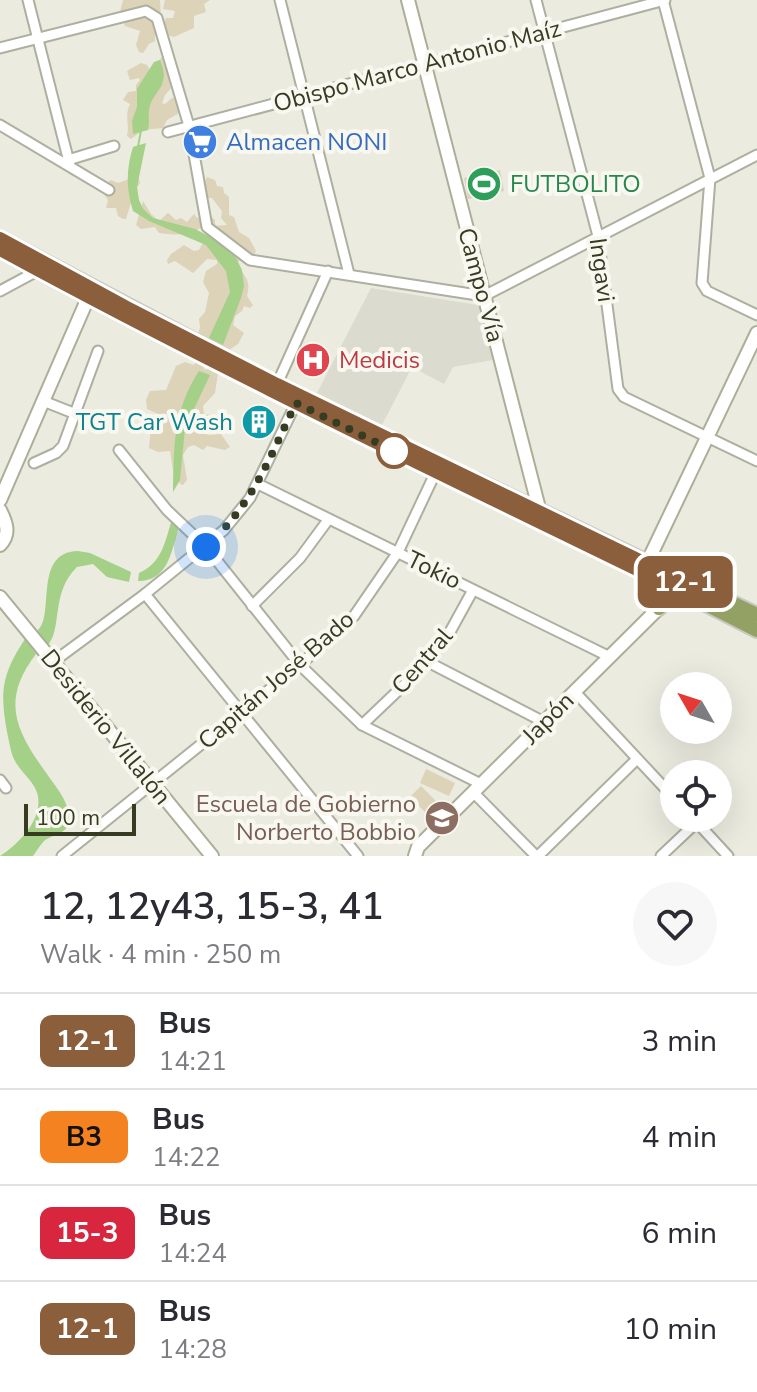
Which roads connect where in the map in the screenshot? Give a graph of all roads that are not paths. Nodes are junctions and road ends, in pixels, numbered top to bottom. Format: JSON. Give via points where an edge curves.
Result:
{"nodes":[{"id":1,"x":28,"y":0,"type":"edge"},
{"id":2,"x":280,"y":0,"type":"edge"},
{"id":3,"x":408,"y":0,"type":"edge"},
{"id":4,"x":536,"y":0,"type":"edge"},
{"id":5,"x":664,"y":0,"type":"edge"},
{"id":6,"x":544,"y":32,"type":"junction"},
{"id":7,"x":38,"y":39,"type":"junction"},
{"id":8,"x":0,"y":48,"type":"edge"},
{"id":9,"x":423,"y":64,"type":"junction"},
{"id":10,"x":305,"y":95,"type":"junction"},
{"id":11,"x":0,"y":125,"type":"edge"},
{"id":12,"x":189,"y":126,"type":"junction"},
{"id":13,"x":168,"y":132,"type":"dead end"},
{"id":14,"x":114,"y":146,"type":"dead end"},
{"id":15,"x":757,"y":155,"type":"edge"},
{"id":16,"x":69,"y":163,"type":"junction"},
{"id":17,"x":710,"y":178,"type":"junction"},
{"id":18,"x":109,"y":190,"type":"dead end"},
{"id":19,"x":598,"y":236,"type":"junction"},
{"id":20,"x":0,"y":238,"type":"edge"},
{"id":21,"x":0,"y":250,"type":"edge"},
{"id":22,"x":42,"y":267,"type":"junction"},
{"id":23,"x":328,"y":271,"type":"junction"},
{"id":24,"x":349,"y":274,"type":"junction"},
{"id":25,"x":0,"y":291,"type":"edge"},
{"id":26,"x":90,"y":294,"type":"junction"},
{"id":27,"x":484,"y":296,"type":"junction"},
{"id":28,"x":757,"y":315,"type":"edge"},
{"id":29,"x":757,"y":333,"type":"edge"},
{"id":30,"x":98,"y":351,"type":"dead end"},
{"id":31,"x":226,"y":363,"type":"junction"},
{"id":32,"x":277,"y":384,"type":"junction"},
{"id":33,"x":43,"y":401,"type":"junction"},
{"id":34,"x":296,"y":403,"type":"junction"},
{"id":35,"x":76,"y":414,"type":"junction"},
{"id":36,"x":372,"y":435,"type":"junction"},
{"id":37,"x":707,"y":437,"type":"junction"},
{"id":38,"x":119,"y":450,"type":"dead end"},
{"id":39,"x":757,"y":461,"type":"edge"},
{"id":40,"x":34,"y":463,"type":"dead end"},
{"id":41,"x":438,"y":468,"type":"junction"},
{"id":42,"x":258,"y":484,"type":"junction"},
{"id":43,"x":0,"y":500,"type":"edge"},
{"id":44,"x":0,"y":510,"type":"edge"},
{"id":45,"x":542,"y":517,"type":"junction"},
{"id":46,"x":328,"y":520,"type":"junction"},
{"id":47,"x":0,"y":545,"type":"edge"},
{"id":48,"x":206,"y":547,"type":"junction"},
{"id":49,"x":398,"y":552,"type":"junction"},
{"id":50,"x":647,"y":569,"type":"junction"},
{"id":51,"x":682,"y":586,"type":"junction"},
{"id":52,"x":473,"y":590,"type":"junction"},
{"id":53,"x":145,"y":594,"type":"junction"},
{"id":54,"x":0,"y":597,"type":"edge"},
{"id":55,"x":252,"y":606,"type":"junction"},
{"id":56,"x":659,"y":608,"type":"junction"},
{"id":57,"x":757,"y":615,"type":"edge"},
{"id":58,"x":757,"y":630,"type":"edge"},
{"id":59,"x":49,"y":657,"type":"junction"},
{"id":60,"x":610,"y":657,"type":"junction"},
{"id":61,"x":428,"y":662,"type":"junction"},
{"id":62,"x":300,"y":665,"type":"junction"},
{"id":63,"x":575,"y":692,"type":"junction"},
{"id":64,"x":241,"y":713,"type":"junction"},
{"id":65,"x":544,"y":722,"type":"junction"},
{"id":66,"x":362,"y":725,"type":"junction"},
{"id":67,"x":637,"y":759,"type":"junction"},
{"id":68,"x":660,"y":783,"type":"edge"},
{"id":69,"x":153,"y":784,"type":"junction"},
{"id":70,"x":477,"y":788,"type":"junction"},
{"id":71,"x":684,"y":832,"type":"edge"},
{"id":72,"x":706,"y":832,"type":"edge"},
{"id":73,"x":417,"y":851,"type":"edge"},
{"id":74,"x":63,"y":856,"type":"edge"},
{"id":75,"x":212,"y":856,"type":"edge"},
{"id":76,"x":358,"y":856,"type":"edge"},
{"id":77,"x":407,"y":856,"type":"edge"},
{"id":78,"x":537,"y":856,"type":"edge"},
{"id":79,"x":661,"y":856,"type":"edge"},
{"id":80,"x":728,"y":856,"type":"edge"}],
"edges":[{"from":1,"to":7,"type":"street"},
{"from":2,"to":10,"type":"street"},
{"from":3,"to":9,"type":"street","name":"Campo Vía"},
{"from":4,"to":6,"type":"street","name":"Ingavi"},
{"from":5,"to":6,"type":"street","name":"Obispo Marco Antonio Maíz"},
{"from":5,"to":17,"type":"street"},
{"from":6,"to":9,"type":"street","name":"Obispo Marco Antonio Maíz"},
{"from":6,"to":19,"type":"street","name":"Ingavi"},
{"from":7,"to":8,"type":"street"},
{"from":7,"to":12,"type":"street","via":[[146,11],[157,18]]},
{"from":7,"to":16,"type":"street"},
{"from":9,"to":10,"type":"street","name":"Obispo Marco Antonio Maíz"},
{"from":9,"to":27,"type":"street","name":"Campo Vía"},
{"from":10,"to":12,"type":"street","name":"Obispo Marco Antonio Maíz"},
{"from":10,"to":24,"type":"street"},
{"from":11,"to":16,"type":"street"},
{"from":12,"to":13,"type":"street","name":"Obispo Marco Antonio Maíz"},
{"from":12,"to":23,"type":"street","via":[[207,227],[250,260]]},
{"from":14,"to":16,"type":"street"},
{"from":15,"to":17,"type":"street"},
{"from":16,"to":18,"type":"street"},
{"from":17,"to":19,"type":"street"},
{"from":17,"to":28,"type":"street","via":[[702,283],[707,291]]},
{"from":19,"to":27,"type":"street"},
{"from":19,"to":37,"type":"street","name":"Ingavi","via":[[619,393]]},
{"from":20,"to":22,"type":"main road"},
{"from":21,"to":22,"type":"main road"},
{"from":22,"to":25,"type":"street"},
{"from":22,"to":26,"type":"main road"},
{"from":23,"to":24,"type":"street"},
{"from":23,"to":32,"type":"street"},
{"from":24,"to":27,"type":"street"},
{"from":26,"to":31,"type":"main road"},
{"from":26,"to":33,"type":"street"},
{"from":27,"to":45,"type":"street","name":"Campo Vía"},
{"from":29,"to":37,"type":"street"},
{"from":30,"to":35,"type":"street"},
{"from":31,"to":32,"type":"main road"},
{"from":31,"to":34,"type":"main road"},
{"from":32,"to":36,"type":"main road"},
{"from":33,"to":35,"type":"street"},
{"from":33,"to":43,"type":"street"},
{"from":34,"to":36,"type":"main road"},
{"from":34,"to":42,"type":"street"},
{"from":35,"to":40,"type":"street","via":[[60,449]]},
{"from":36,"to":41,"type":"main road"},
{"from":37,"to":39,"type":"street","name":"Ingavi"},
{"from":37,"to":50,"type":"street"},
{"from":38,"to":48,"type":"street","via":[[167,510]]},
{"from":41,"to":45,"type":"main road"},
{"from":41,"to":49,"type":"street","name":"Capitán José Bado"},
{"from":42,"to":46,"type":"street","name":"Tokio"},
{"from":42,"to":48,"type":"street","via":[[238,515]]},
{"from":44,"to":47,"type":"street","via":[[7,528]]},
{"from":45,"to":50,"type":"main road"},
{"from":46,"to":49,"type":"street","name":"Tokio"},
{"from":46,"to":55,"type":"street","via":[[300,558]]},
{"from":48,"to":53,"type":"street"},
{"from":48,"to":55,"type":"street"},
{"from":49,"to":52,"type":"street","name":"Tokio"},
{"from":49,"to":62,"type":"street","name":"Capitán José Bado","via":[[354,616]]},
{"from":50,"to":51,"type":"main road"},
{"from":50,"to":56,"type":"main road"},
{"from":51,"to":56,"type":"street","name":"Japón"},
{"from":51,"to":57,"type":"main road"},
{"from":51,"to":58,"type":"main road"},
{"from":52,"to":60,"type":"street","name":"Tokio"},
{"from":52,"to":61,"type":"street","name":"Central"},
{"from":53,"to":59,"type":"street"},
{"from":53,"to":64,"type":"street"},
{"from":54,"to":59,"type":"street","name":"Desiderio Villalón"},
{"from":55,"to":62,"type":"street"},
{"from":56,"to":60,"type":"street","name":"Japón"},
{"from":59,"to":69,"type":"street","name":"Desiderio Villalón"},
{"from":60,"to":63,"type":"street","name":"Japón"},
{"from":61,"to":65,"type":"street"},
{"from":61,"to":66,"type":"street","name":"Central"},
{"from":62,"to":64,"type":"street","name":"Capitán José Bado"},
{"from":62,"to":66,"type":"street"},
{"from":63,"to":65,"type":"street","name":"Japón"},
{"from":63,"to":67,"type":"street"},
{"from":64,"to":69,"type":"street","name":"Capitán José Bado"},
{"from":64,"to":76,"type":"street"},
{"from":65,"to":70,"type":"street","name":"Japón"},
{"from":66,"to":70,"type":"street"},
{"from":67,"to":68,"type":"street"},
{"from":67,"to":78,"type":"street"},
{"from":69,"to":74,"type":"street","name":"Capitán José Bado"},
{"from":69,"to":75,"type":"street","name":"Desiderio Villalón"},
{"from":70,"to":73,"type":"street","name":"Japón"},
{"from":70,"to":78,"type":"street"},
{"from":71,"to":79,"type":"street"},
{"from":72,"to":80,"type":"street"},
{"from":73,"to":77,"type":"street"}]}
